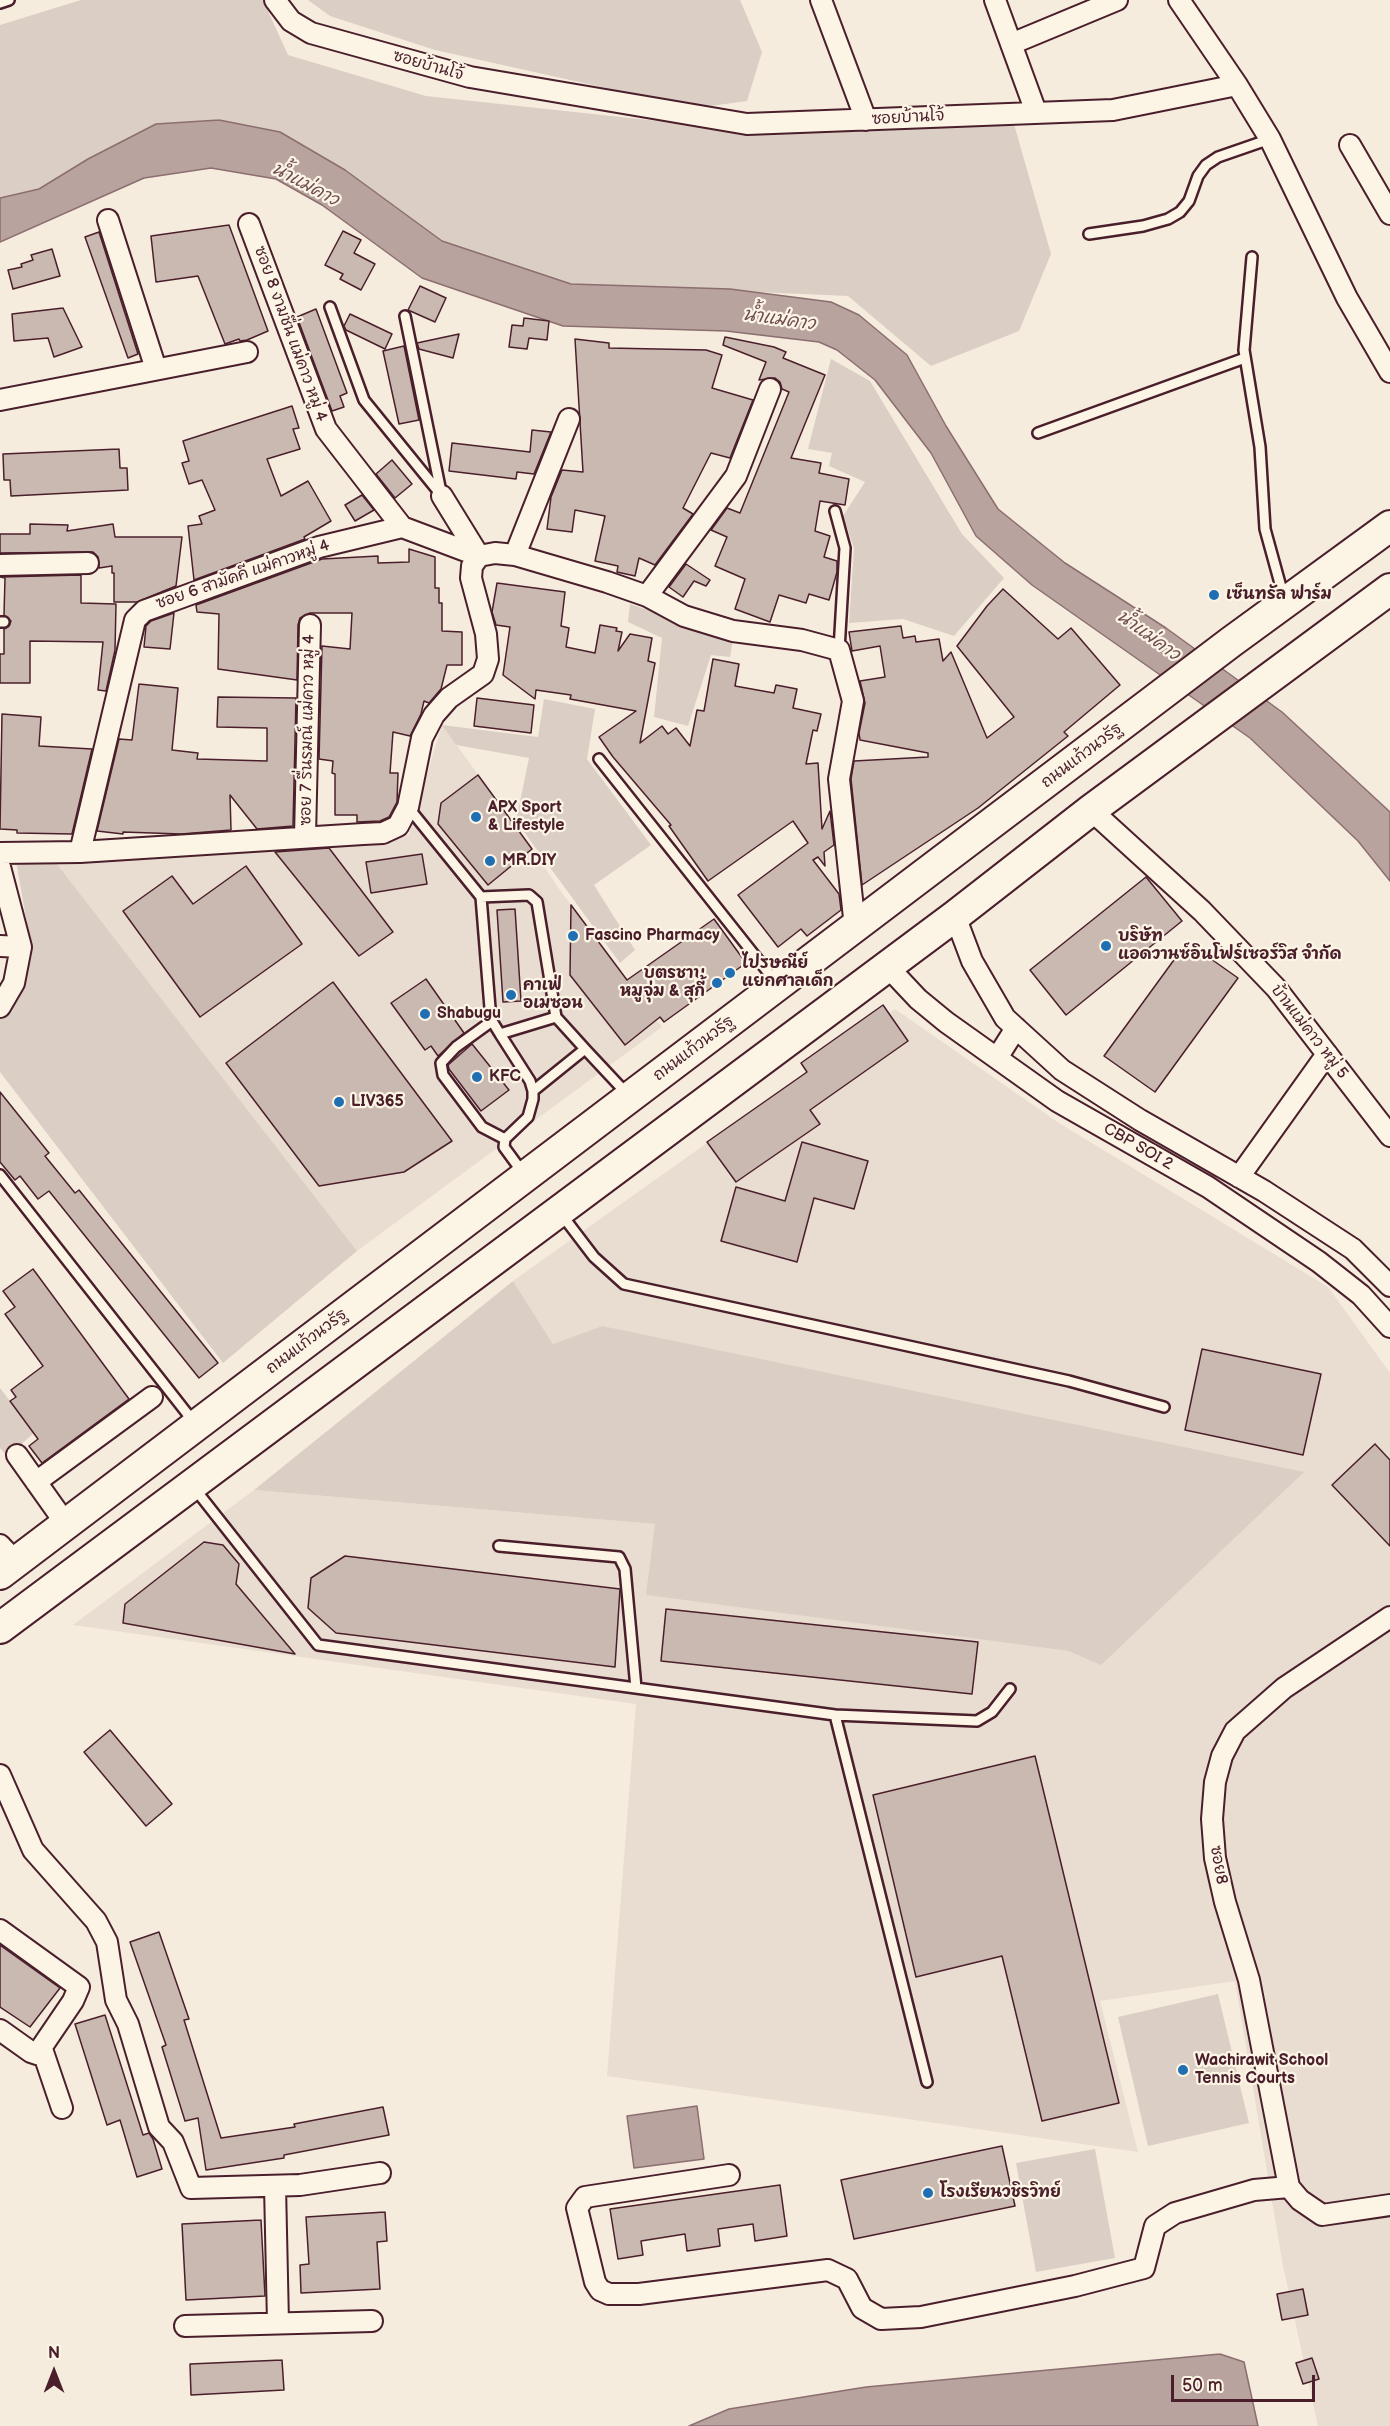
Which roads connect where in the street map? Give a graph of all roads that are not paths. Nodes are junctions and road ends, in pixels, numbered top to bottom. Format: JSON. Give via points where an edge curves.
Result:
{"nodes":[{"id":1,"x":9,"y":0,"type":"edge"},
{"id":2,"x":275,"y":0,"type":"edge"},
{"id":3,"x":821,"y":0,"type":"edge"},
{"id":4,"x":995,"y":0,"type":"edge"},
{"id":5,"x":1117,"y":0,"type":"edge"},
{"id":6,"x":1179,"y":0,"type":"edge"},
{"id":7,"x":0,"y":3,"type":"edge"},
{"id":8,"x":1011,"y":44,"type":"junction"},
{"id":9,"x":1237,"y":85,"type":"junction"},
{"id":10,"x":1036,"y":112,"type":"junction"},
{"id":11,"x":867,"y":120,"type":"junction"},
{"id":12,"x":1270,"y":139,"type":"junction"},
{"id":13,"x":1350,"y":145,"type":"dead end"},
{"id":14,"x":1390,"y":214,"type":"edge"},
{"id":15,"x":108,"y":220,"type":"dead end"},
{"id":16,"x":249,"y":224,"type":"dead end"},
{"id":17,"x":1089,"y":234,"type":"dead end"},
{"id":18,"x":1252,"y":257,"type":"dead end"},
{"id":19,"x":330,"y":307,"type":"dead end"},
{"id":20,"x":405,"y":316,"type":"dead end"},
{"id":21,"x":247,"y":352,"type":"dead end"},
{"id":22,"x":1245,"y":358,"type":"junction"},
{"id":23,"x":156,"y":369,"type":"junction"},
{"id":24,"x":1390,"y":372,"type":"edge"},
{"id":25,"x":770,"y":389,"type":"dead end"},
{"id":26,"x":0,"y":400,"type":"edge"},
{"id":27,"x":569,"y":419,"type":"dead end"},
{"id":28,"x":1038,"y":433,"type":"dead end"},
{"id":29,"x":442,"y":496,"type":"junction"},
{"id":30,"x":835,"y":511,"type":"dead end"},
{"id":31,"x":1390,"y":526,"type":"edge"},
{"id":32,"x":402,"y":527,"type":"junction"},
{"id":33,"x":515,"y":555,"type":"junction"},
{"id":34,"x":479,"y":556,"type":"junction"},
{"id":35,"x":88,"y":563,"type":"dead end"},
{"id":36,"x":0,"y":565,"type":"edge"},
{"id":37,"x":1390,"y":589,"type":"edge"},
{"id":38,"x":647,"y":596,"type":"junction"},
{"id":39,"x":1285,"y":603,"type":"junction"},
{"id":40,"x":310,"y":625,"type":"dead end"},
{"id":41,"x":839,"y":650,"type":"junction"},
{"id":42,"x":600,"y":759,"type":"dead end"},
{"id":43,"x":408,"y":807,"type":"junction"},
{"id":44,"x":1091,"y":810,"type":"junction"},
{"id":45,"x":305,"y":836,"type":"junction"},
{"id":46,"x":0,"y":852,"type":"edge"},
{"id":47,"x":80,"y":852,"type":"junction"},
{"id":48,"x":0,"y":867,"type":"edge"},
{"id":49,"x":481,"y":897,"type":"junction"},
{"id":50,"x":955,"y":916,"type":"junction"},
{"id":51,"x":855,"y":927,"type":"junction"},
{"id":52,"x":0,"y":946,"type":"edge"},
{"id":53,"x":21,"y":947,"type":"junction"},
{"id":54,"x":887,"y":966,"type":"junction"},
{"id":55,"x":778,"y":986,"type":"junction"},
{"id":56,"x":0,"y":1007,"type":"edge"},
{"id":57,"x":556,"y":1017,"type":"junction"},
{"id":58,"x":492,"y":1021,"type":"junction"},
{"id":59,"x":1016,"y":1028,"type":"junction"},
{"id":60,"x":500,"y":1034,"type":"junction"},
{"id":61,"x":585,"y":1049,"type":"junction"},
{"id":62,"x":1327,"y":1054,"type":"junction"},
{"id":63,"x":997,"y":1058,"type":"junction"},
{"id":64,"x":533,"y":1091,"type":"junction"},
{"id":65,"x":630,"y":1097,"type":"junction"},
{"id":66,"x":1390,"y":1136,"type":"edge"},
{"id":67,"x":505,"y":1139,"type":"junction"},
{"id":68,"x":0,"y":1174,"type":"edge"},
{"id":69,"x":526,"y":1176,"type":"junction"},
{"id":70,"x":1239,"y":1177,"type":"junction"},
{"id":71,"x":559,"y":1211,"type":"junction"},
{"id":72,"x":1390,"y":1286,"type":"edge"},
{"id":73,"x":1390,"y":1327,"type":"edge"},
{"id":74,"x":152,"y":1397,"type":"dead end"},
{"id":75,"x":1164,"y":1407,"type":"dead end"},
{"id":76,"x":197,"y":1425,"type":"junction"},
{"id":77,"x":17,"y":1455,"type":"dead end"},
{"id":78,"x":36,"y":1482,"type":"junction"},
{"id":79,"x":191,"y":1485,"type":"junction"},
{"id":80,"x":66,"y":1524,"type":"junction"},
{"id":81,"x":499,"y":1546,"type":"dead end"},
{"id":82,"x":5,"y":1560,"type":"edge"},
{"id":83,"x":1390,"y":1617,"type":"edge"},
{"id":84,"x":0,"y":1628,"type":"edge"},
{"id":85,"x":636,"y":1688,"type":"junction"},
{"id":86,"x":1010,"y":1689,"type":"dead end"},
{"id":87,"x":835,"y":1715,"type":"junction"},
{"id":88,"x":0,"y":1775,"type":"edge"},
{"id":89,"x":0,"y":1930,"type":"edge"},
{"id":90,"x":0,"y":2031,"type":"edge"},
{"id":91,"x":42,"y":2049,"type":"junction"},
{"id":92,"x":927,"y":2082,"type":"dead end"},
{"id":93,"x":62,"y":2108,"type":"dead end"},
{"id":94,"x":380,"y":2173,"type":"dead end"},
{"id":95,"x":729,"y":2175,"type":"dead end"},
{"id":96,"x":275,"y":2186,"type":"junction"},
{"id":97,"x":1289,"y":2187,"type":"junction"},
{"id":98,"x":1390,"y":2205,"type":"edge"},
{"id":99,"x":372,"y":2321,"type":"dead end"},
{"id":100,"x":278,"y":2323,"type":"junction"},
{"id":101,"x":185,"y":2326,"type":"dead end"}],
"edges":[{"from":1,"to":7,"type":"lane"},
{"from":2,"to":11,"type":"street","name":"ซอยบ้านโจ้","via":[[291,21],[311,33],[470,78],[747,124]]},
{"from":3,"to":11,"type":"street"},
{"from":4,"to":8,"type":"street"},
{"from":5,"to":8,"type":"street"},
{"from":6,"to":9,"type":"street"},
{"from":8,"to":10,"type":"street"},
{"from":9,"to":10,"type":"street","name":"ซอยบ้านโจ้","via":[[1113,111]]},
{"from":9,"to":12,"type":"street"},
{"from":10,"to":11,"type":"street","name":"ซอยบ้านโจ้"},
{"from":12,"to":17,"type":"lane","via":[[1206,165],[1189,201],[1168,219]]},
{"from":12,"to":24,"type":"street","via":[[1347,298]]},
{"from":13,"to":14,"type":"street"},
{"from":15,"to":23,"type":"street"},
{"from":16,"to":32,"type":"street","name":"ซอย 8 งามชื่น แม่คาว หมู่ 4","via":[[326,429]]},
{"from":18,"to":22,"type":"lane"},
{"from":19,"to":29,"type":"lane","via":[[364,400]]},
{"from":20,"to":29,"type":"lane"},
{"from":21,"to":23,"type":"street"},
{"from":22,"to":28,"type":"lane"},
{"from":22,"to":39,"type":"lane","via":[[1260,447],[1265,529]]},
{"from":23,"to":26,"type":"street"},
{"from":25,"to":38,"type":"street","via":[[736,476]]},
{"from":27,"to":33,"type":"street"},
{"from":29,"to":34,"type":"street"},
{"from":30,"to":41,"type":"lane","via":[[844,548]]},
{"from":31,"to":39,"type":"main road","name":"ถนนแก้วนวรัฐ"},
{"from":32,"to":34,"type":"street"},
{"from":32,"to":47,"type":"street","name":"ซอย 6 สามัคคี แม่คาวหมู่ 4","via":[[319,547],[144,611],[135,620]]},
{"from":33,"to":34,"type":"street"},
{"from":33,"to":38,"type":"street"},
{"from":34,"to":43,"type":"street","via":[[472,566],[471,578],[486,634],[488,659],[483,674],[449,698],[434,715],[422,738]]},
{"from":35,"to":36,"type":"street"},
{"from":37,"to":44,"type":"main road"},
{"from":38,"to":41,"type":"street","via":[[684,616],[733,632],[802,640]]},
{"from":39,"to":51,"type":"main road","name":"ถนนแก้วนวรัฐ"},
{"from":40,"to":45,"type":"street","name":"ซอย 7 รื่นรมณ์ แม่คาว หมู่ 4"},
{"from":41,"to":51,"type":"street","via":[[853,701],[839,779]]},
{"from":42,"to":55,"type":"lane"},
{"from":43,"to":45,"type":"street","via":[[398,826],[383,833]]},
{"from":43,"to":49,"type":"lane"},
{"from":44,"to":50,"type":"main road"},
{"from":44,"to":62,"type":"street","name":"บ้านแม่คาว หมู่ 5","via":[[1218,928],[1276,988]]},
{"from":45,"to":47,"type":"street"},
{"from":46,"to":47,"type":"street"},
{"from":48,"to":53,"type":"street"},
{"from":49,"to":57,"type":"lane","via":[[529,895],[537,902]]},
{"from":49,"to":58,"type":"lane"},
{"from":50,"to":54,"type":"main road"},
{"from":50,"to":59,"type":"street","name":"CBP SOI 2","via":[[972,961],[1005,1018]]},
{"from":51,"to":55,"type":"main road","name":"ถนนแก้วนวรัฐ"},
{"from":52,"to":53,"type":"street"},
{"from":53,"to":56,"type":"street","via":[[14,983]]},
{"from":54,"to":63,"type":"street","name":"CBP SOI 2","via":[[918,999]]},
{"from":54,"to":71,"type":"main road"},
{"from":55,"to":65,"type":"main road","name":"ถนนแก้วนวรัฐ"},
{"from":57,"to":60,"type":"lane"},
{"from":57,"to":61,"type":"lane"},
{"from":58,"to":60,"type":"lane"},
{"from":58,"to":67,"type":"lane","via":[[441,1063],[443,1075],[482,1126]]},
{"from":59,"to":63,"type":"street"},
{"from":59,"to":70,"type":"street","name":"CBP SOI 2","via":[[1062,1070]]},
{"from":60,"to":64,"type":"lane"},
{"from":61,"to":64,"type":"lane"},
{"from":61,"to":65,"type":"lane"},
{"from":62,"to":66,"type":"street","name":"บ้านแม่คาว หมู่ 5"},
{"from":62,"to":70,"type":"street"},
{"from":63,"to":73,"type":"street","name":"CBP SOI 2","via":[[1057,1101],[1208,1187],[1297,1246],[1360,1295]]},
{"from":64,"to":67,"type":"lane","via":[[528,1117]]},
{"from":65,"to":69,"type":"main road","name":"ถนนแก้วนวรัฐ"},
{"from":67,"to":69,"type":"lane","via":[[504,1147]]},
{"from":68,"to":76,"type":"lane"},
{"from":69,"to":71,"type":"main road"},
{"from":69,"to":76,"type":"main road","name":"ถนนแก้วนวรัฐ"},
{"from":70,"to":72,"type":"street","name":"CBP SOI 2","via":[[1353,1249]]},
{"from":71,"to":75,"type":"lane","via":[[594,1257],[624,1284],[1069,1381]]},
{"from":71,"to":79,"type":"main road"},
{"from":74,"to":78,"type":"street"},
{"from":76,"to":80,"type":"main road","name":"ถนนแก้วนวรัฐ"},
{"from":77,"to":78,"type":"street"},
{"from":78,"to":80,"type":"street"},
{"from":79,"to":84,"type":"main road"},
{"from":79,"to":85,"type":"lane","via":[[318,1645]]},
{"from":80,"to":82,"type":"main road","name":"ถนนแก้วนวรัฐ"},
{"from":81,"to":85,"type":"lane","via":[[619,1557],[625,1569]]},
{"from":83,"to":97,"type":"street","name":"ซอย8","via":[[1284,1688],[1235,1731],[1215,1782],[1215,1858],[1248,1980]]},
{"from":85,"to":87,"type":"lane"},
{"from":86,"to":87,"type":"lane","via":[[992,1712],[977,1721]]},
{"from":87,"to":92,"type":"lane"},
{"from":88,"to":96,"type":"street","via":[[33,1850],[96,1922],[107,1942],[116,2000],[128,2024],[159,2127],[173,2142],[191,2188]]},
{"from":89,"to":91,"type":"street","via":[[79,1986]]},
{"from":90,"to":91,"type":"street","via":[[33,2054]]},
{"from":91,"to":93,"type":"street"},
{"from":94,"to":96,"type":"street"},
{"from":95,"to":97,"type":"street","via":[[585,2197],[579,2202],[577,2208],[600,2290],[609,2294],[639,2294],[828,2270],[847,2279],[862,2308],[881,2319],[921,2316],[1075,2286],[1144,2268],[1155,2226],[1175,2213],[1254,2190]]},
{"from":96,"to":100,"type":"street"},
{"from":97,"to":98,"type":"street","via":[[1322,2215]]},
{"from":99,"to":100,"type":"street"},
{"from":100,"to":101,"type":"street"}]}
